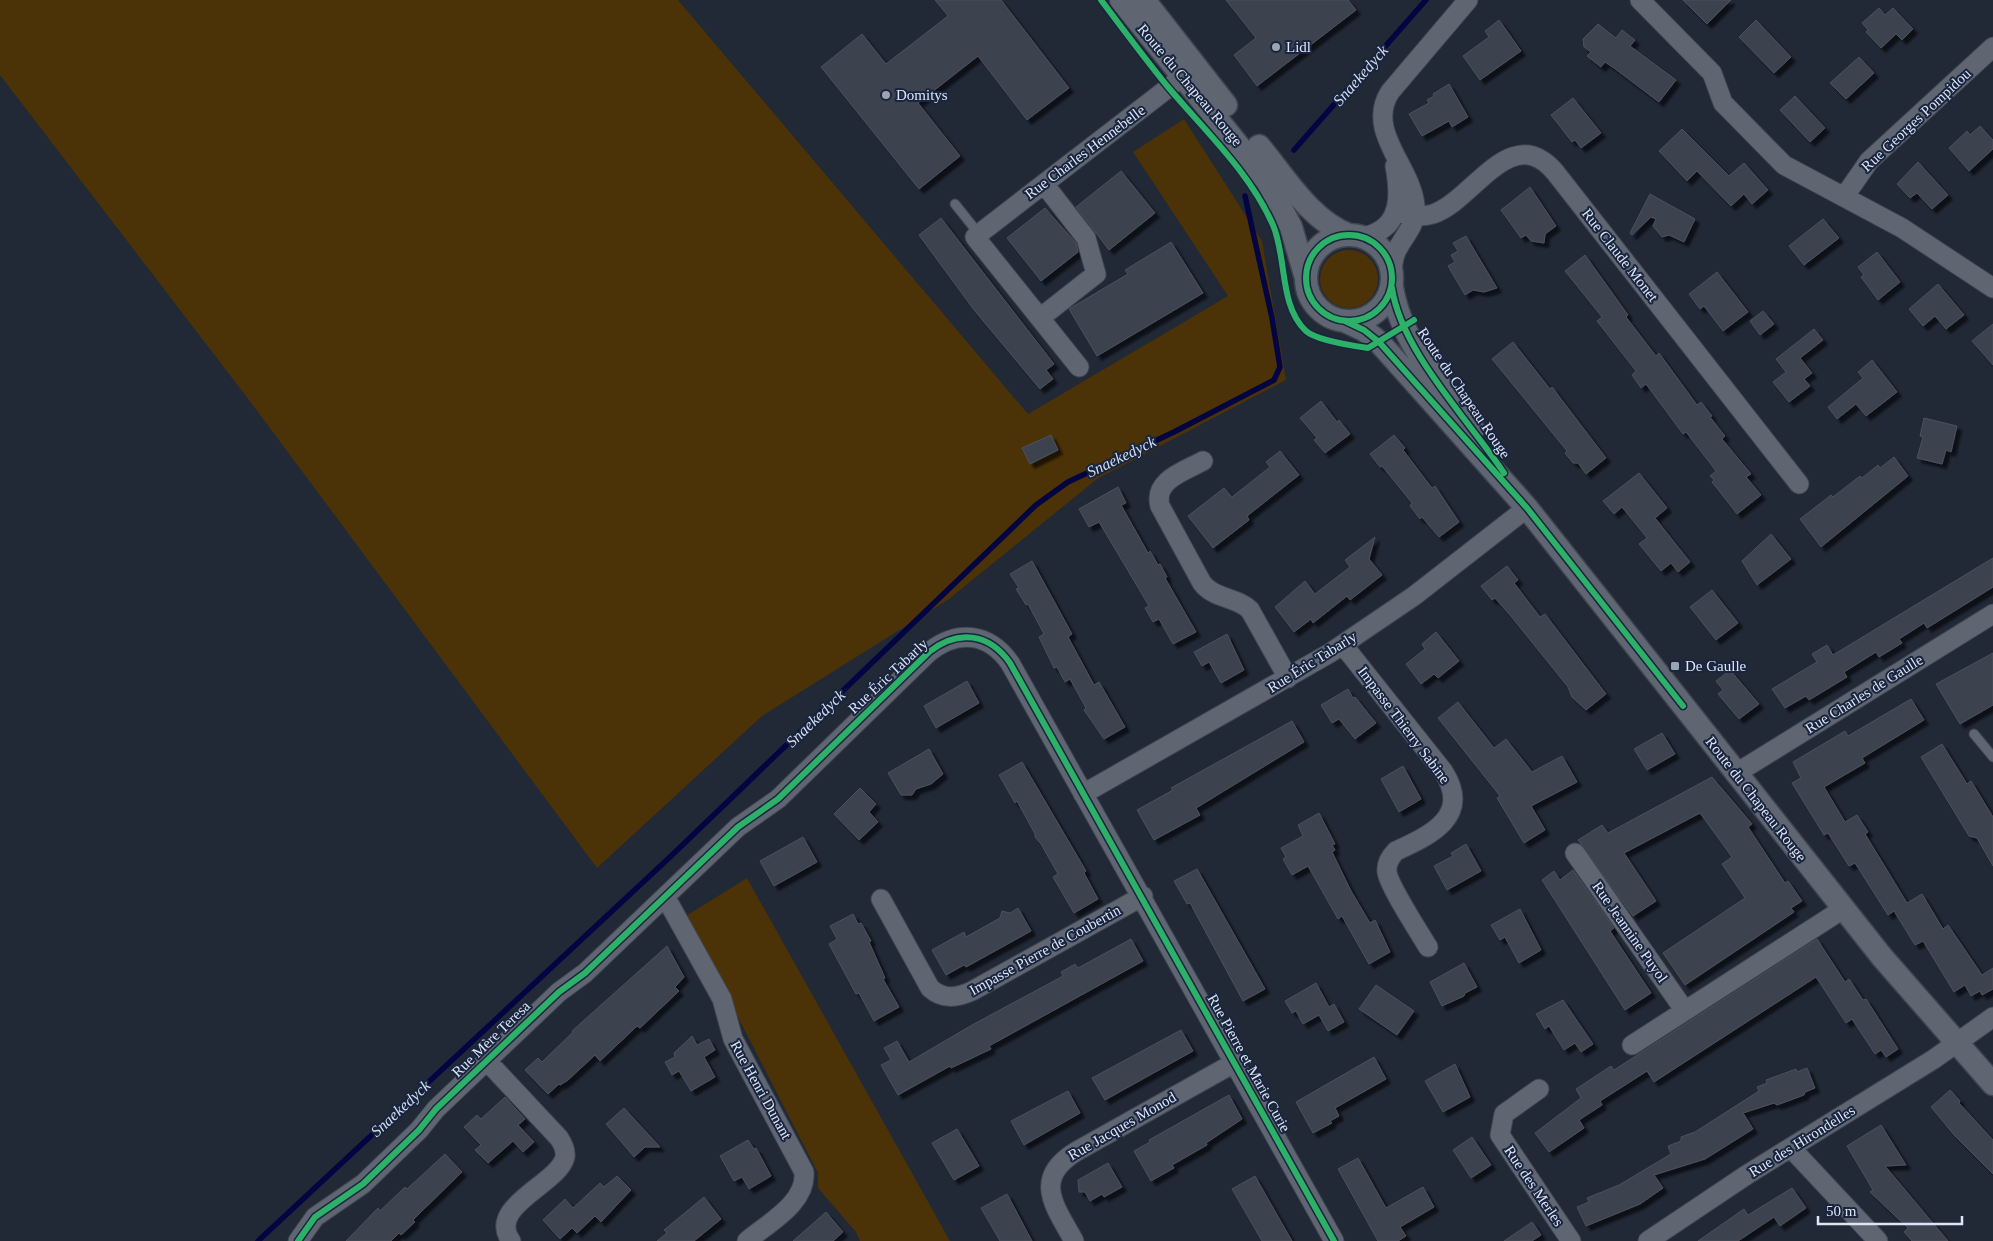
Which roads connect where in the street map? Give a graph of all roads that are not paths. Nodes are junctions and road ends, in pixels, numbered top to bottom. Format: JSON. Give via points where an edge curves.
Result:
{"nodes":[{"id":1,"x":1121,"y":0,"type":"edge"},
{"id":2,"x":1144,"y":0,"type":"edge"},
{"id":3,"x":1468,"y":0,"type":"edge"},
{"id":4,"x":1640,"y":0,"type":"edge"},
{"id":5,"x":1993,"y":47,"type":"edge"},
{"id":6,"x":1188,"y":72,"type":"junction"},
{"id":7,"x":1392,"y":148,"type":"junction"},
{"id":8,"x":1044,"y":184,"type":"junction"},
{"id":9,"x":1844,"y":197,"type":"junction"},
{"id":10,"x":955,"y":204,"type":"dead end"},
{"id":11,"x":1395,"y":211,"type":"junction"},
{"id":12,"x":1415,"y":216,"type":"junction"},
{"id":13,"x":977,"y":235,"type":"junction"},
{"id":14,"x":1355,"y":236,"type":"junction"},
{"id":15,"x":1306,"y":278,"type":"junction"},
{"id":16,"x":1392,"y":278,"type":"junction"},
{"id":17,"x":1993,"y":288,"type":"edge"},
{"id":18,"x":1040,"y":318,"type":"junction"},
{"id":19,"x":1345,"y":321,"type":"junction"},
{"id":20,"x":1079,"y":367,"type":"dead end"},
{"id":21,"x":1203,"y":460,"type":"dead end"},
{"id":22,"x":1799,"y":484,"type":"dead end"},
{"id":23,"x":1527,"y":508,"type":"junction"},
{"id":24,"x":1993,"y":614,"type":"edge"},
{"id":25,"x":1342,"y":645,"type":"junction"},
{"id":26,"x":1288,"y":678,"type":"junction"},
{"id":27,"x":1974,"y":734,"type":"dead end"},
{"id":28,"x":1993,"y":757,"type":"edge"},
{"id":29,"x":1735,"y":774,"type":"junction"},
{"id":30,"x":1083,"y":794,"type":"junction"},
{"id":31,"x":1575,"y":853,"type":"dead end"},
{"id":32,"x":706,"y":859,"type":"joint"},
{"id":33,"x":1142,"y":896,"type":"junction"},
{"id":34,"x":666,"y":898,"type":"junction"},
{"id":35,"x":881,"y":899,"type":"dead end"},
{"id":36,"x":1843,"y":908,"type":"junction"},
{"id":37,"x":1428,"y":948,"type":"dead end"},
{"id":38,"x":1685,"y":1011,"type":"junction"},
{"id":39,"x":1993,"y":1017,"type":"edge"},
{"id":40,"x":1956,"y":1043,"type":"junction"},
{"id":41,"x":1632,"y":1045,"type":"dead end"},
{"id":42,"x":486,"y":1060,"type":"junction"},
{"id":43,"x":1234,"y":1063,"type":"junction"},
{"id":44,"x":1993,"y":1084,"type":"edge"},
{"id":45,"x":1539,"y":1089,"type":"dead end"},
{"id":46,"x":1791,"y":1148,"type":"junction"},
{"id":47,"x":298,"y":1241,"type":"edge"},
{"id":48,"x":511,"y":1241,"type":"edge"},
{"id":49,"x":747,"y":1241,"type":"edge"},
{"id":50,"x":1074,"y":1241,"type":"edge"},
{"id":51,"x":1334,"y":1241,"type":"edge"},
{"id":52,"x":1571,"y":1241,"type":"edge"},
{"id":53,"x":1648,"y":1241,"type":"edge"},
{"id":54,"x":1878,"y":1241,"type":"edge"}],
"edges":[{"from":1,"to":6,"type":"street","name":"Route du Chapeau Rouge"},
{"from":2,"to":6,"type":"street","name":"Route du Chapeau Rouge"},
{"from":3,"to":7,"type":"street","via":[[1385,101],[1382,122]]},
{"from":4,"to":9,"type":"street","via":[[1708,69],[1724,103],[1776,157],[1796,173]]},
{"from":5,"to":9,"type":"street","name":"Rue Georges Pompidou","via":[[1869,161]]},
{"from":6,"to":8,"type":"street","name":"Rue Charles Hennebelle"},
{"from":6,"to":14,"type":"street","name":"Route du Chapeau Rouge","via":[[1315,213],[1334,228]]},
{"from":6,"to":15,"type":"street","name":"Route du Chapeau Rouge","via":[[1218,118],[1267,181],[1296,238]]},
{"from":7,"to":11,"type":"street","via":[[1398,189]]},
{"from":7,"to":12,"type":"street","via":[[1412,191]]},
{"from":8,"to":13,"type":"street","name":"Rue Charles Hennebelle"},
{"from":8,"to":18,"type":"street","via":[[1086,238],[1096,274]]},
{"from":9,"to":17,"type":"street","via":[[1924,241]]},
{"from":10,"to":13,"type":"lane"},
{"from":11,"to":12,"type":"street","name":"Rue Claude Monet"},
{"from":11,"to":14,"type":"street","via":[[1383,229]]},
{"from":12,"to":16,"type":"street","via":[[1397,250]]},
{"from":12,"to":22,"type":"street","name":"Rue Claude Monet","via":[[1442,210],[1507,159],[1524,154],[1539,157],[1555,172]]},
{"from":13,"to":18,"type":"street"},
{"from":14,"to":15,"type":"street","via":[[1333,238],[1316,251]]},
{"from":14,"to":16,"type":"street","via":[[1373,242],[1382,250]]},
{"from":15,"to":19,"type":"street","via":[[1309,295],[1319,309]]},
{"from":16,"to":19,"type":"street","via":[[1385,302],[1373,314]]},
{"from":16,"to":23,"type":"street","name":"Route du Chapeau Rouge","via":[[1399,318],[1426,364]]},
{"from":18,"to":20,"type":"street"},
{"from":19,"to":23,"type":"street","name":"Route du Chapeau Rouge","via":[[1380,342]]},
{"from":21,"to":26,"type":"street","via":[[1161,487],[1158,496],[1160,506],[1202,583],[1208,590],[1250,610]]},
{"from":23,"to":25,"type":"street","name":"Rue Éric Tabarly","via":[[1424,589]]},
{"from":23,"to":29,"type":"street","name":"Route du Chapeau Rouge"},
{"from":24,"to":29,"type":"street","name":"Rue Charles de Gaulle"},
{"from":25,"to":26,"type":"street","name":"Rue Éric Tabarly"},
{"from":25,"to":37,"type":"street","name":"Impasse Thierry Sabine","via":[[1443,771],[1452,788],[1452,807],[1444,823],[1396,851],[1387,865],[1389,878]]},
{"from":26,"to":30,"type":"street","name":"Rue Éric Tabarly"},
{"from":27,"to":28,"type":"lane"},
{"from":29,"to":36,"type":"street","name":"Route du Chapeau Rouge"},
{"from":30,"to":32,"type":"street","name":"Rue Éric Tabarly","via":[[1005,655],[994,644],[982,639],[962,638],[946,641],[929,652],[778,799],[738,827]]},
{"from":30,"to":33,"type":"street","name":"Rue Éric Tabarly"},
{"from":31,"to":38,"type":"street","name":"Rue Jeannine Puyol"},
{"from":32,"to":34,"type":"street","name":"Rue Mère Teresa"},
{"from":33,"to":35,"type":"street","name":"Impasse Pierre de Coubertin","via":[[972,991],[953,997],[940,995],[930,988]]},
{"from":33,"to":43,"type":"street","name":"Rue Pierre et Marie Curie"},
{"from":34,"to":42,"type":"street","name":"Rue Mère Teresa"},
{"from":34,"to":49,"type":"street","name":"Rue Henri Dunant","via":[[722,1000],[733,1039],[804,1172],[797,1198]]},
{"from":36,"to":38,"type":"street"},
{"from":36,"to":40,"type":"street","name":"Route du Chapeau Rouge"},
{"from":38,"to":41,"type":"street"},
{"from":39,"to":40,"type":"street","name":"Rue des Hirondelles"},
{"from":40,"to":44,"type":"street","name":"Route du Chapeau Rouge"},
{"from":40,"to":46,"type":"street","name":"Rue des Hirondelles"},
{"from":42,"to":47,"type":"street","name":"Rue Mère Teresa","via":[[362,1184],[316,1217]]},
{"from":42,"to":48,"type":"street","via":[[559,1138],[565,1150],[562,1163],[509,1214],[506,1231]]},
{"from":43,"to":50,"type":"street","name":"Rue Jacques Monod","via":[[1076,1150],[1055,1168],[1050,1181],[1052,1196]]},
{"from":43,"to":51,"type":"street","name":"Rue Pierre et Marie Curie"},
{"from":45,"to":52,"type":"street","name":"Rue des Merles","via":[[1504,1114],[1500,1135]]},
{"from":46,"to":53,"type":"street","name":"Rue des Hirondelles"},
{"from":46,"to":54,"type":"street"}]}
